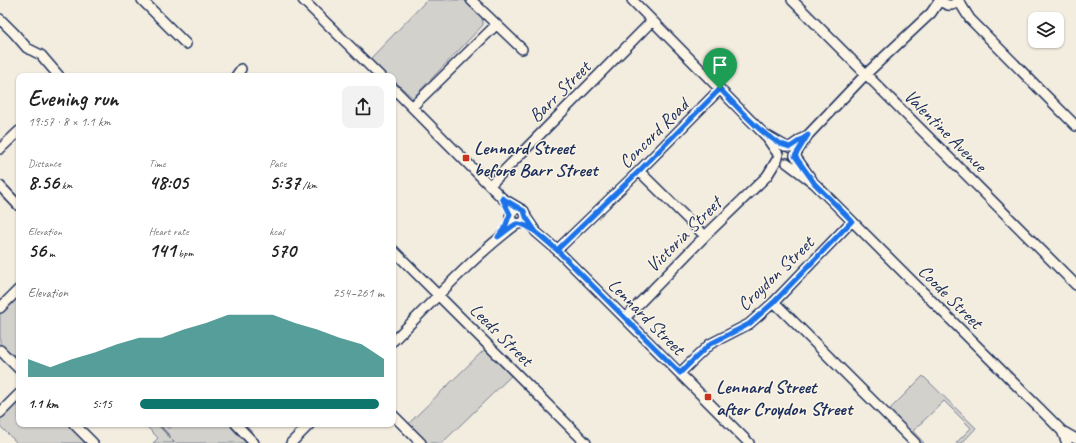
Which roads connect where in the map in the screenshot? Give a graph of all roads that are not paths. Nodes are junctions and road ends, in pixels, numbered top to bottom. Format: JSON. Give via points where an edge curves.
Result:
{"nodes":[{"id":1,"x":142,"y":0,"type":"edge"},
{"id":2,"x":303,"y":0,"type":"edge"},
{"id":3,"x":471,"y":0,"type":"edge"},
{"id":4,"x":632,"y":0,"type":"edge"},
{"id":5,"x":792,"y":0,"type":"edge"},
{"id":6,"x":958,"y":0,"type":"edge"},
{"id":7,"x":945,"y":3,"type":"edge"},
{"id":8,"x":968,"y":16,"type":"junction"},
{"id":9,"x":0,"y":19,"type":"edge"},
{"id":10,"x":652,"y":21,"type":"junction"},
{"id":11,"x":496,"y":25,"type":"junction"},
{"id":12,"x":0,"y":26,"type":"edge"},
{"id":13,"x":186,"y":44,"type":"dead end"},
{"id":14,"x":522,"y":49,"type":"dead end"},
{"id":15,"x":48,"y":73,"type":"edge"},
{"id":16,"x":56,"y":73,"type":"edge"},
{"id":17,"x":377,"y":73,"type":"edge"},
{"id":18,"x":866,"y":74,"type":"junction"},
{"id":19,"x":720,"y":89,"type":"junction"},
{"id":20,"x":396,"y":91,"type":"edge"},
{"id":21,"x":412,"y":107,"type":"junction"},
{"id":22,"x":1076,"y":126,"type":"edge"},
{"id":23,"x":16,"y":134,"type":"edge"},
{"id":24,"x":764,"y":134,"type":"junction"},
{"id":25,"x":0,"y":149,"type":"edge"},
{"id":26,"x":791,"y":151,"type":"junction"},
{"id":27,"x":782,"y":160,"type":"junction"},
{"id":28,"x":639,"y":171,"type":"junction"},
{"id":29,"x":815,"y":184,"type":"junction"},
{"id":30,"x":490,"y":185,"type":"junction"},
{"id":31,"x":0,"y":186,"type":"edge"},
{"id":32,"x":502,"y":198,"type":"junction"},
{"id":33,"x":16,"y":203,"type":"edge"},
{"id":34,"x":518,"y":208,"type":"junction"},
{"id":35,"x":510,"y":215,"type":"junction"},
{"id":36,"x":521,"y":221,"type":"junction"},
{"id":37,"x":852,"y":221,"type":"junction"},
{"id":38,"x":705,"y":236,"type":"junction"},
{"id":39,"x":498,"y":237,"type":"junction"},
{"id":40,"x":557,"y":250,"type":"junction"},
{"id":41,"x":396,"y":253,"type":"edge"},
{"id":42,"x":1076,"y":285,"type":"edge"},
{"id":43,"x":16,"y":292,"type":"edge"},
{"id":44,"x":438,"y":295,"type":"junction"},
{"id":45,"x":774,"y":302,"type":"junction"},
{"id":46,"x":0,"y":308,"type":"edge"},
{"id":47,"x":625,"y":318,"type":"junction"},
{"id":48,"x":396,"y":338,"type":"edge"},
{"id":49,"x":0,"y":350,"type":"edge"},
{"id":50,"x":16,"y":366,"type":"edge"},
{"id":51,"x":680,"y":373,"type":"junction"},
{"id":52,"x":16,"y":397,"type":"edge"},
{"id":53,"x":0,"y":413,"type":"edge"},
{"id":54,"x":396,"y":418,"type":"edge"},
{"id":55,"x":77,"y":427,"type":"edge"},
{"id":56,"x":239,"y":427,"type":"edge"},
{"id":57,"x":307,"y":427,"type":"edge"},
{"id":58,"x":1062,"y":431,"type":"junction"},
{"id":59,"x":1076,"y":440,"type":"edge"},
{"id":60,"x":92,"y":443,"type":"edge"},
{"id":61,"x":254,"y":443,"type":"edge"},
{"id":62,"x":290,"y":443,"type":"edge"},
{"id":63,"x":421,"y":443,"type":"edge"},
{"id":64,"x":586,"y":443,"type":"edge"},
{"id":65,"x":749,"y":443,"type":"edge"},
{"id":66,"x":915,"y":443,"type":"edge"},
{"id":67,"x":1067,"y":443,"type":"edge"},
{"id":68,"x":1072,"y":443,"type":"edge"}],
"edges":[{"from":1,"to":13,"type":"street"},
{"from":2,"to":17,"type":"street"},
{"from":3,"to":11,"type":"street"},
{"from":4,"to":10,"type":"street","name":"Coode Street"},
{"from":5,"to":18,"type":"street","name":"Valentine Avenue"},
{"from":6,"to":7,"type":"street","via":[[954,4]]},
{"from":6,"to":8,"type":"street"},
{"from":7,"to":8,"type":"street"},
{"from":7,"to":18,"type":"street"},
{"from":8,"to":22,"type":"street"},
{"from":9,"to":16,"type":"street","via":[[27,48],[41,56]]},
{"from":10,"to":19,"type":"street","name":"Coode Street"},
{"from":10,"to":30,"type":"street","name":"Barr Street"},
{"from":11,"to":14,"type":"street"},
{"from":11,"to":21,"type":"street"},
{"from":12,"to":15,"type":"street","via":[[24,52],[39,61]]},
{"from":18,"to":26,"type":"street"},
{"from":18,"to":42,"type":"street","name":"Valentine Avenue"},
{"from":19,"to":24,"type":"street","name":"Coode Street"},
{"from":19,"to":28,"type":"street","name":"Concord Road"},
{"from":20,"to":21,"type":"street","name":"Lennard Street"},
{"from":21,"to":30,"type":"street","name":"Lennard Street"},
{"from":23,"to":25,"type":"street"},
{"from":24,"to":26,"type":"street","name":"Coode Street"},
{"from":24,"to":27,"type":"street","name":"Coode Street"},
{"from":26,"to":27,"type":"street","via":[[792,161]]},
{"from":26,"to":27,"type":"street","via":[[781,148]]},
{"from":26,"to":29,"type":"street","name":"Coode Street"},
{"from":27,"to":29,"type":"street","name":"Coode Street"},
{"from":27,"to":38,"type":"street","name":"Victoria Street","via":[[774,174],[767,176]]},
{"from":28,"to":38,"type":"street"},
{"from":28,"to":40,"type":"street","name":"Concord Road"},
{"from":29,"to":37,"type":"street","name":"Coode Street"},
{"from":30,"to":32,"type":"street","name":"Lennard Street"},
{"from":31,"to":33,"type":"street"},
{"from":32,"to":34,"type":"street","name":"Lennard Street"},
{"from":32,"to":35,"type":"street","name":"Lennard Street"},
{"from":34,"to":35,"type":"street"},
{"from":34,"to":36,"type":"street","name":"Lennard Street","via":[[524,211]]},
{"from":35,"to":36,"type":"street","name":"Lennard Street","via":[[512,222]]},
{"from":35,"to":39,"type":"street"},
{"from":36,"to":39,"type":"street"},
{"from":36,"to":40,"type":"street","name":"Lennard Street"},
{"from":37,"to":45,"type":"street","name":"Croydon Street"},
{"from":37,"to":58,"type":"street","name":"Coode Street"},
{"from":38,"to":47,"type":"street","name":"Victoria Street"},
{"from":39,"to":44,"type":"street"},
{"from":40,"to":47,"type":"street","name":"Lennard Street"},
{"from":41,"to":44,"type":"street","name":"Leeds Street"},
{"from":43,"to":46,"type":"street"},
{"from":44,"to":48,"type":"street"},
{"from":44,"to":64,"type":"street","name":"Leeds Street"},
{"from":45,"to":51,"type":"street","name":"Croydon Street","via":[[749,324],[710,344]]},
{"from":45,"to":66,"type":"street"},
{"from":47,"to":51,"type":"street","name":"Lennard Street"},
{"from":49,"to":50,"type":"street"},
{"from":51,"to":65,"type":"street","name":"Lennard Street"},
{"from":52,"to":53,"type":"street"},
{"from":54,"to":63,"type":"street"},
{"from":55,"to":60,"type":"street"},
{"from":56,"to":61,"type":"street"},
{"from":57,"to":62,"type":"street"},
{"from":58,"to":59,"type":"street","name":"Coode Street"},
{"from":58,"to":67,"type":"street","name":"Coode Street"},
{"from":59,"to":68,"type":"street"}]}
